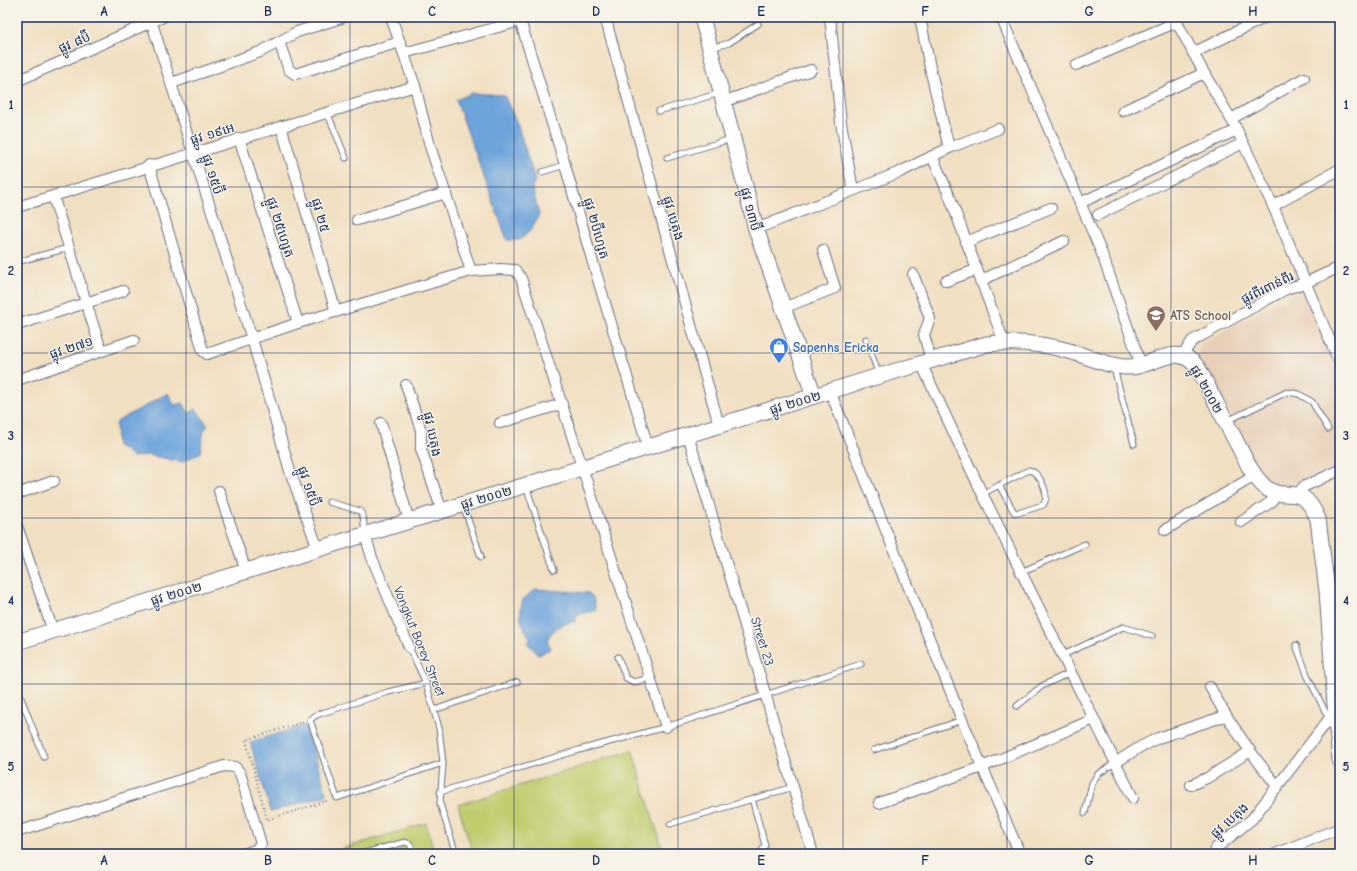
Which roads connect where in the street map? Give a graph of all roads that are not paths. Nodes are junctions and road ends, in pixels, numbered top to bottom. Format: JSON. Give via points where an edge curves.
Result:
{"nodes":[{"id":1,"x":163,"y":17,"type":"edge"},
{"id":2,"x":344,"y":17,"type":"edge"},
{"id":3,"x":391,"y":17,"type":"edge"},
{"id":4,"x":605,"y":17,"type":"edge"},
{"id":5,"x":702,"y":17,"type":"edge"},
{"id":6,"x":832,"y":17,"type":"edge"},
{"id":7,"x":920,"y":17,"type":"edge"},
{"id":8,"x":1001,"y":17,"type":"edge"},
{"id":9,"x":1266,"y":17,"type":"edge"},
{"id":10,"x":151,"y":19,"type":"edge"},
{"id":11,"x":520,"y":19,"type":"edge"},
{"id":12,"x":1176,"y":20,"type":"edge"},
{"id":13,"x":758,"y":24,"type":"dead end"},
{"id":14,"x":279,"y":42,"type":"junction"},
{"id":15,"x":400,"y":42,"type":"junction"},
{"id":16,"x":710,"y":49,"type":"junction"},
{"id":17,"x":404,"y":53,"type":"junction"},
{"id":18,"x":1193,"y":53,"type":"junction"},
{"id":19,"x":1076,"y":65,"type":"dead end"},
{"id":20,"x":811,"y":70,"type":"dead end"},
{"id":21,"x":1204,"y":73,"type":"junction"},
{"id":22,"x":1304,"y":78,"type":"dead end"},
{"id":23,"x":17,"y":81,"type":"edge"},
{"id":24,"x":172,"y":83,"type":"junction"},
{"id":25,"x":415,"y":86,"type":"junction"},
{"id":26,"x":722,"y":97,"type":"junction"},
{"id":27,"x":1123,"y":111,"type":"dead end"},
{"id":28,"x":327,"y":112,"type":"junction"},
{"id":29,"x":659,"y":112,"type":"dead end"},
{"id":30,"x":1231,"y":119,"type":"junction"},
{"id":31,"x":281,"y":126,"type":"junction"},
{"id":32,"x":998,"y":129,"type":"dead end"},
{"id":33,"x":1237,"y":130,"type":"junction"},
{"id":34,"x":239,"y":138,"type":"junction"},
{"id":35,"x":732,"y":139,"type":"junction"},
{"id":36,"x":1243,"y":143,"type":"junction"},
{"id":37,"x":949,"y":148,"type":"junction"},
{"id":38,"x":193,"y":152,"type":"junction"},
{"id":39,"x":932,"y":156,"type":"junction"},
{"id":40,"x":346,"y":158,"type":"dead end"},
{"id":41,"x":667,"y":158,"type":"dead end"},
{"id":42,"x":566,"y":165,"type":"junction"},
{"id":43,"x":149,"y":166,"type":"junction"},
{"id":44,"x":1340,"y":169,"type":"edge"},
{"id":45,"x":542,"y":172,"type":"dead end"},
{"id":46,"x":853,"y":190,"type":"junction"},
{"id":47,"x":446,"y":193,"type":"junction"},
{"id":48,"x":53,"y":196,"type":"junction"},
{"id":49,"x":1080,"y":203,"type":"junction"},
{"id":50,"x":1273,"y":206,"type":"junction"},
{"id":51,"x":17,"y":207,"type":"edge"},
{"id":52,"x":1051,"y":208,"type":"dead end"},
{"id":53,"x":1098,"y":215,"type":"dead end"},
{"id":54,"x":357,"y":220,"type":"dead end"},
{"id":55,"x":756,"y":229,"type":"junction"},
{"id":56,"x":1064,"y":241,"type":"dead end"},
{"id":57,"x":966,"y":242,"type":"junction"},
{"id":58,"x":68,"y":248,"type":"junction"},
{"id":59,"x":822,"y":250,"type":"dead end"},
{"id":60,"x":17,"y":262,"type":"edge"},
{"id":61,"x":1340,"y":267,"type":"edge"},
{"id":62,"x":976,"y":270,"type":"junction"},
{"id":63,"x":471,"y":271,"type":"junction"},
{"id":64,"x":913,"y":274,"type":"dead end"},
{"id":65,"x":946,"y":281,"type":"dead end"},
{"id":66,"x":980,"y":281,"type":"junction"},
{"id":67,"x":1305,"y":283,"type":"junction"},
{"id":68,"x":124,"y":291,"type":"dead end"},
{"id":69,"x":86,"y":303,"type":"junction"},
{"id":70,"x":783,"y":308,"type":"junction"},
{"id":71,"x":336,"y":312,"type":"junction"},
{"id":72,"x":298,"y":323,"type":"junction"},
{"id":73,"x":17,"y":325,"type":"edge"},
{"id":74,"x":252,"y":339,"type":"junction"},
{"id":75,"x":866,"y":339,"type":"dead end"},
{"id":76,"x":134,"y":340,"type":"dead end"},
{"id":77,"x":1004,"y":342,"type":"junction"},
{"id":78,"x":101,"y":350,"type":"junction"},
{"id":79,"x":1183,"y":355,"type":"junction"},
{"id":80,"x":926,"y":361,"type":"junction"},
{"id":81,"x":1340,"y":364,"type":"edge"},
{"id":82,"x":1142,"y":365,"type":"junction"},
{"id":83,"x":1114,"y":366,"type":"junction"},
{"id":84,"x":879,"y":376,"type":"junction"},
{"id":85,"x":17,"y":380,"type":"edge"},
{"id":86,"x":406,"y":385,"type":"dead end"},
{"id":87,"x":830,"y":391,"type":"junction"},
{"id":88,"x":814,"y":396,"type":"junction"},
{"id":89,"x":562,"y":404,"type":"junction"},
{"id":90,"x":1225,"y":422,"type":"junction"},
{"id":91,"x":381,"y":423,"type":"dead end"},
{"id":92,"x":500,"y":423,"type":"dead end"},
{"id":93,"x":719,"y":425,"type":"junction"},
{"id":94,"x":1328,"y":429,"type":"dead end"},
{"id":95,"x":688,"y":435,"type":"junction"},
{"id":96,"x":1134,"y":444,"type":"dead end"},
{"id":97,"x":648,"y":447,"type":"junction"},
{"id":98,"x":582,"y":467,"type":"junction"},
{"id":99,"x":1340,"y":470,"type":"edge"},
{"id":100,"x":1254,"y":476,"type":"junction"},
{"id":101,"x":54,"y":481,"type":"dead end"},
{"id":102,"x":526,"y":485,"type":"junction"},
{"id":103,"x":999,"y":485,"type":"junction"},
{"id":104,"x":219,"y":491,"type":"dead end"},
{"id":105,"x":1276,"y":493,"type":"junction"},
{"id":106,"x":17,"y":494,"type":"edge"},
{"id":107,"x":982,"y":494,"type":"junction"},
{"id":108,"x":1298,"y":494,"type":"junction"},
{"id":109,"x":328,"y":502,"type":"dead end"},
{"id":110,"x":463,"y":504,"type":"junction"},
{"id":111,"x":442,"y":510,"type":"junction"},
{"id":112,"x":409,"y":521,"type":"junction"},
{"id":113,"x":1241,"y":522,"type":"dead end"},
{"id":114,"x":17,"y":526,"type":"edge"},
{"id":115,"x":1165,"y":530,"type":"dead end"},
{"id":116,"x":365,"y":534,"type":"junction"},
{"id":117,"x":1085,"y":544,"type":"dead end"},
{"id":118,"x":318,"y":549,"type":"junction"},
{"id":119,"x":481,"y":557,"type":"dead end"},
{"id":120,"x":554,"y":570,"type":"dead end"},
{"id":121,"x":246,"y":571,"type":"junction"},
{"id":122,"x":1021,"y":572,"type":"junction"},
{"id":123,"x":53,"y":630,"type":"junction"},
{"id":124,"x":1152,"y":636,"type":"dead end"},
{"id":125,"x":17,"y":642,"type":"edge"},
{"id":126,"x":1296,"y":645,"type":"dead end"},
{"id":127,"x":410,"y":647,"type":"joint"},
{"id":128,"x":1063,"y":655,"type":"junction"},
{"id":129,"x":618,"y":657,"type":"dead end"},
{"id":130,"x":861,"y":664,"type":"dead end"},
{"id":131,"x":1071,"y":672,"type":"junction"},
{"id":132,"x":650,"y":678,"type":"junction"},
{"id":133,"x":517,"y":682,"type":"dead end"},
{"id":134,"x":426,"y":683,"type":"junction"},
{"id":135,"x":1210,"y":687,"type":"dead end"},
{"id":136,"x":17,"y":688,"type":"edge"},
{"id":137,"x":766,"y":694,"type":"junction"},
{"id":138,"x":1017,"y":706,"type":"dead end"},
{"id":139,"x":434,"y":710,"type":"junction"},
{"id":140,"x":1335,"y":711,"type":"edge"},
{"id":141,"x":1225,"y":716,"type":"junction"},
{"id":142,"x":1094,"y":719,"type":"junction"},
{"id":143,"x":962,"y":720,"type":"junction"},
{"id":144,"x":666,"y":727,"type":"junction"},
{"id":145,"x":874,"y":750,"type":"dead end"},
{"id":146,"x":1249,"y":752,"type":"junction"},
{"id":147,"x":44,"y":757,"type":"dead end"},
{"id":148,"x":1340,"y":760,"type":"edge"},
{"id":149,"x":443,"y":763,"type":"junction"},
{"id":150,"x":1115,"y":763,"type":"junction"},
{"id":151,"x":982,"y":768,"type":"junction"},
{"id":152,"x":1191,"y":785,"type":"dead end"},
{"id":153,"x":1278,"y":786,"type":"junction"},
{"id":154,"x":793,"y":787,"type":"junction"},
{"id":155,"x":440,"y":792,"type":"junction"},
{"id":156,"x":1133,"y":798,"type":"dead end"},
{"id":157,"x":752,"y":799,"type":"junction"},
{"id":158,"x":879,"y":803,"type":"dead end"},
{"id":159,"x":1085,"y":813,"type":"dead end"},
{"id":160,"x":670,"y":824,"type":"dead end"},
{"id":161,"x":1340,"y":828,"type":"edge"},
{"id":162,"x":17,"y":832,"type":"edge"},
{"id":163,"x":243,"y":854,"type":"edge"},
{"id":164,"x":361,"y":854,"type":"edge"},
{"id":165,"x":414,"y":854,"type":"edge"},
{"id":166,"x":456,"y":854,"type":"edge"},
{"id":167,"x":760,"y":854,"type":"edge"},
{"id":168,"x":814,"y":854,"type":"edge"},
{"id":169,"x":1020,"y":854,"type":"edge"},
{"id":170,"x":1214,"y":854,"type":"edge"},
{"id":171,"x":1275,"y":854,"type":"edge"}],
"edges":[{"from":1,"to":10,"type":"street","name":"ផ្លូវ ៨ប៊ី"},
{"from":2,"to":14,"type":"street","via":[[297,32]]},
{"from":3,"to":15,"type":"street"},
{"from":4,"to":93,"type":"street","name":"ផ្លូវ បេតុង"},
{"from":5,"to":16,"type":"street","name":"ផ្លូវ ១៣ប៊ី"},
{"from":6,"to":46,"type":"street","via":[[840,117]]},
{"from":7,"to":37,"type":"street"},
{"from":8,"to":49,"type":"street"},
{"from":9,"to":18,"type":"street"},
{"from":10,"to":23,"type":"street","name":"ផ្លូវ ៨ប៊ី"},
{"from":10,"to":24,"type":"street","name":"ផ្លូវ ១៥ប៊ី"},
{"from":11,"to":17,"type":"street"},
{"from":11,"to":42,"type":"street","name":"ផ្លូវ ២ប៊ីហ្សេត"},
{"from":12,"to":18,"type":"street"},
{"from":12,"to":19,"type":"street"},
{"from":13,"to":16,"type":"lane","via":[[729,43]]},
{"from":14,"to":15,"type":"street","via":[[289,70],[295,74]]},
{"from":14,"to":24,"type":"street","via":[[260,52]]},
{"from":15,"to":17,"type":"street"},
{"from":16,"to":26,"type":"street","name":"ផ្លូវ ១៣ប៊ី"},
{"from":17,"to":25,"type":"street"},
{"from":18,"to":21,"type":"street"},
{"from":20,"to":26,"type":"street"},
{"from":21,"to":27,"type":"street"},
{"from":21,"to":30,"type":"street"},
{"from":22,"to":30,"type":"street"},
{"from":24,"to":38,"type":"street","name":"ផ្លូវ ១៥ប៊ី"},
{"from":25,"to":28,"type":"street","name":"ផ្លូវ ១៩អេ"},
{"from":25,"to":47,"type":"street","via":[[430,146]]},
{"from":26,"to":29,"type":"lane"},
{"from":26,"to":35,"type":"street","name":"ផ្លូវ ១៣ប៊ី"},
{"from":28,"to":31,"type":"street","name":"ផ្លូវ ១៩អេ"},
{"from":28,"to":40,"type":"lane"},
{"from":30,"to":33,"type":"street"},
{"from":31,"to":34,"type":"street","name":"ផ្លូវ ១៩អេ"},
{"from":31,"to":71,"type":"street","name":"ផ្លូវ ២៥"},
{"from":32,"to":37,"type":"street"},
{"from":33,"to":36,"type":"street"},
{"from":33,"to":49,"type":"street"},
{"from":34,"to":38,"type":"street","name":"ផ្លូវ ១៩អេ"},
{"from":34,"to":72,"type":"street","name":"ផ្លូវ ២៥ហ្សេត"},
{"from":35,"to":41,"type":"lane"},
{"from":35,"to":55,"type":"street","name":"ផ្លូវ ១៣ប៊ី"},
{"from":36,"to":50,"type":"street"},
{"from":36,"to":53,"type":"street"},
{"from":37,"to":39,"type":"street"},
{"from":38,"to":43,"type":"street","name":"ផ្លូវ ១៩អេ"},
{"from":38,"to":74,"type":"street","name":"ផ្លូវ ១៥ប៊ី"},
{"from":39,"to":46,"type":"street","via":[[900,172]]},
{"from":39,"to":57,"type":"street"},
{"from":42,"to":45,"type":"lane"},
{"from":42,"to":97,"type":"street","name":"ផ្លូវ ២ប៊ីហ្សេត"},
{"from":43,"to":48,"type":"street","name":"ផ្លូវ ១៩អេ"},
{"from":43,"to":74,"type":"street","via":[[203,351],[207,354]]},
{"from":44,"to":50,"type":"street"},
{"from":46,"to":55,"type":"street"},
{"from":47,"to":54,"type":"street"},
{"from":47,"to":63,"type":"street"},
{"from":48,"to":51,"type":"street","name":"ផ្លូវ ១៩អេ"},
{"from":48,"to":58,"type":"street"},
{"from":49,"to":82,"type":"street","via":[[1102,254]]},
{"from":50,"to":67,"type":"street"},
{"from":52,"to":57,"type":"street"},
{"from":55,"to":70,"type":"street","name":"ផ្លូវ ១៣ប៊ី"},
{"from":56,"to":66,"type":"street"},
{"from":57,"to":62,"type":"street"},
{"from":58,"to":60,"type":"lane"},
{"from":58,"to":69,"type":"street"},
{"from":59,"to":70,"type":"street","via":[[835,288]]},
{"from":61,"to":67,"type":"street","name":"ផ្លូវពីរពាន់ពីរ"},
{"from":62,"to":65,"type":"street"},
{"from":62,"to":66,"type":"street"},
{"from":63,"to":71,"type":"street"},
{"from":63,"to":89,"type":"street","via":[[501,268],[515,270],[521,278]]},
{"from":64,"to":80,"type":"street","via":[[930,318],[924,335]]},
{"from":66,"to":77,"type":"street"},
{"from":67,"to":79,"type":"street","name":"ផ្លូវពីរពាន់ពីរ","via":[[1286,289],[1192,341]]},
{"from":67,"to":81,"type":"street"},
{"from":68,"to":69,"type":"street"},
{"from":69,"to":73,"type":"street"},
{"from":69,"to":78,"type":"street"},
{"from":70,"to":88,"type":"street","name":"ផ្លូវ ១៣ប៊ី"},
{"from":71,"to":72,"type":"street"},
{"from":72,"to":74,"type":"street"},
{"from":74,"to":118,"type":"street","name":"ផ្លូវ ១៥ប៊ី","via":[[290,471]]},
{"from":75,"to":84,"type":"lane"},
{"from":76,"to":78,"type":"street","name":"ផ្លុវ ២៧១"},
{"from":77,"to":80,"type":"street","name":"ផ្លូវ ២០០២","via":[[987,344]]},
{"from":77,"to":83,"type":"street","name":"ផ្លូវ ២០០២","via":[[1030,343],[1068,351]]},
{"from":78,"to":85,"type":"street","name":"ផ្លុវ ២៧១"},
{"from":79,"to":82,"type":"street","name":"ផ្លូវ ២០០២","via":[[1172,355]]},
{"from":79,"to":90,"type":"street","name":"ផ្លូវ ២០០២","via":[[1198,368]]},
{"from":80,"to":84,"type":"street","name":"ផ្លូវ ២០០២"},
{"from":80,"to":107,"type":"street"},
{"from":82,"to":83,"type":"street","name":"ផ្លូវ ២០០២"},
{"from":83,"to":96,"type":"lane"},
{"from":84,"to":87,"type":"street","name":"ផ្លូវ ២០០២"},
{"from":86,"to":111,"type":"street","name":"ផ្លូវ បេតុង","via":[[421,430],[421,449]]},
{"from":87,"to":88,"type":"street","name":"ផ្លូវ ២០០២"},
{"from":87,"to":143,"type":"street"},
{"from":88,"to":93,"type":"street","name":"ផ្លូវ ២០០២"},
{"from":89,"to":92,"type":"street"},
{"from":89,"to":98,"type":"street"},
{"from":90,"to":94,"type":"lane","via":[[1287,392],[1299,394],[1312,402]]},
{"from":90,"to":100,"type":"street","name":"ផ្លូវ ២០០២"},
{"from":91,"to":112,"type":"street"},
{"from":93,"to":95,"type":"street","name":"ផ្លូវ ២០០២"},
{"from":95,"to":97,"type":"street","name":"ផ្លូវ ២០០២"},
{"from":95,"to":137,"type":"street","name":"Street 23"},
{"from":97,"to":98,"type":"street","name":"ផ្លូវ ២០០២"},
{"from":98,"to":102,"type":"street","name":"ផ្លូវ ២០០២"},
{"from":98,"to":132,"type":"street"},
{"from":99,"to":108,"type":"street","via":[[1303,487]]},
{"from":100,"to":105,"type":"street","name":"ផ្លូវ ២០០២","via":[[1270,491]]},
{"from":100,"to":115,"type":"street"},
{"from":101,"to":106,"type":"street"},
{"from":102,"to":110,"type":"street","name":"ផ្លូវ ២០០២"},
{"from":102,"to":120,"type":"lane"},
{"from":103,"to":103,"type":"lane","via":[[1029,470],[1034,471],[1047,496],[1046,502],[1018,513],[1014,512]]},
{"from":103,"to":107,"type":"lane"},
{"from":104,"to":121,"type":"street"},
{"from":105,"to":108,"type":"street"},
{"from":105,"to":113,"type":"street","via":[[1271,502]]},
{"from":107,"to":122,"type":"street"},
{"from":108,"to":140,"type":"street","via":[[1314,509],[1321,531]]},
{"from":109,"to":116,"type":"lane","via":[[360,511]]},
{"from":110,"to":111,"type":"street","name":"ផ្លូវ ២០០២"},
{"from":110,"to":119,"type":"lane"},
{"from":111,"to":112,"type":"street","name":"ផ្លូវ ២០០២"},
{"from":112,"to":116,"type":"street","name":"ផ្លូវ ២០០២"},
{"from":114,"to":123,"type":"street"},
{"from":116,"to":118,"type":"street","name":"ផ្លូវ ២០០២"},
{"from":116,"to":127,"type":"street","name":"Vongkut Borey Street","via":[[372,558]]},
{"from":117,"to":122,"type":"lane"},
{"from":118,"to":121,"type":"street","name":"ផ្លូវ ២០០២"},
{"from":121,"to":123,"type":"street","name":"ផ្លូវ ២០០២"},
{"from":122,"to":128,"type":"street"},
{"from":123,"to":125,"type":"street","name":"ផ្លូវ ២០០២"},
{"from":124,"to":128,"type":"lane","via":[[1123,627]]},
{"from":126,"to":140,"type":"lane","via":[[1308,677]]},
{"from":127,"to":134,"type":"lane","name":"Vongkut Borey Street"},
{"from":128,"to":131,"type":"street"},
{"from":129,"to":132,"type":"lane","via":[[626,678],[634,682]]},
{"from":130,"to":137,"type":"lane"},
{"from":131,"to":138,"type":"lane","via":[[1042,686]]},
{"from":131,"to":142,"type":"street"},
{"from":132,"to":144,"type":"street"},
{"from":133,"to":139,"type":"lane"},
{"from":134,"to":139,"type":"lane","name":"Vongkut Borey Street"},
{"from":134,"to":149,"type":"lane","via":[[388,692],[316,715],[310,720],[337,798]]},
{"from":135,"to":141,"type":"street"},
{"from":136,"to":147,"type":"lane"},
{"from":137,"to":144,"type":"lane"},
{"from":137,"to":154,"type":"street","name":"Street 23"},
{"from":139,"to":149,"type":"lane","name":"Vongkut Borey Street"},
{"from":140,"to":148,"type":"street"},
{"from":140,"to":153,"type":"street","name":"ផ្លូវ បេតុង"},
{"from":141,"to":146,"type":"street"},
{"from":141,"to":150,"type":"street","via":[[1158,738],[1140,746]]},
{"from":142,"to":150,"type":"street"},
{"from":142,"to":151,"type":"street"},
{"from":143,"to":145,"type":"lane"},
{"from":143,"to":151,"type":"street"},
{"from":144,"to":155,"type":"lane"},
{"from":146,"to":152,"type":"street"},
{"from":146,"to":153,"type":"street"},
{"from":149,"to":155,"type":"lane","name":"Vongkut Borey Street"},
{"from":150,"to":156,"type":"street"},
{"from":150,"to":159,"type":"lane","via":[[1098,774],[1092,783]]},
{"from":151,"to":158,"type":"street"},
{"from":151,"to":169,"type":"street"},
{"from":153,"to":170,"type":"street","name":"ផ្លូវ បេតុង","via":[[1252,819],[1215,849]]},
{"from":154,"to":157,"type":"lane"},
{"from":154,"to":168,"type":"street","name":"Street 23"},
{"from":155,"to":166,"type":"lane","name":"Vongkut Borey Street","via":[[440,804]]},
{"from":157,"to":160,"type":"lane"},
{"from":157,"to":167,"type":"lane","via":[[765,844]]},
{"from":161,"to":171,"type":"street"},
{"from":162,"to":163,"type":"street","via":[[224,766],[235,767],[240,773],[261,844],[255,850]]},
{"from":164,"to":165,"type":"lane","via":[[405,842],[410,844]]}]}
